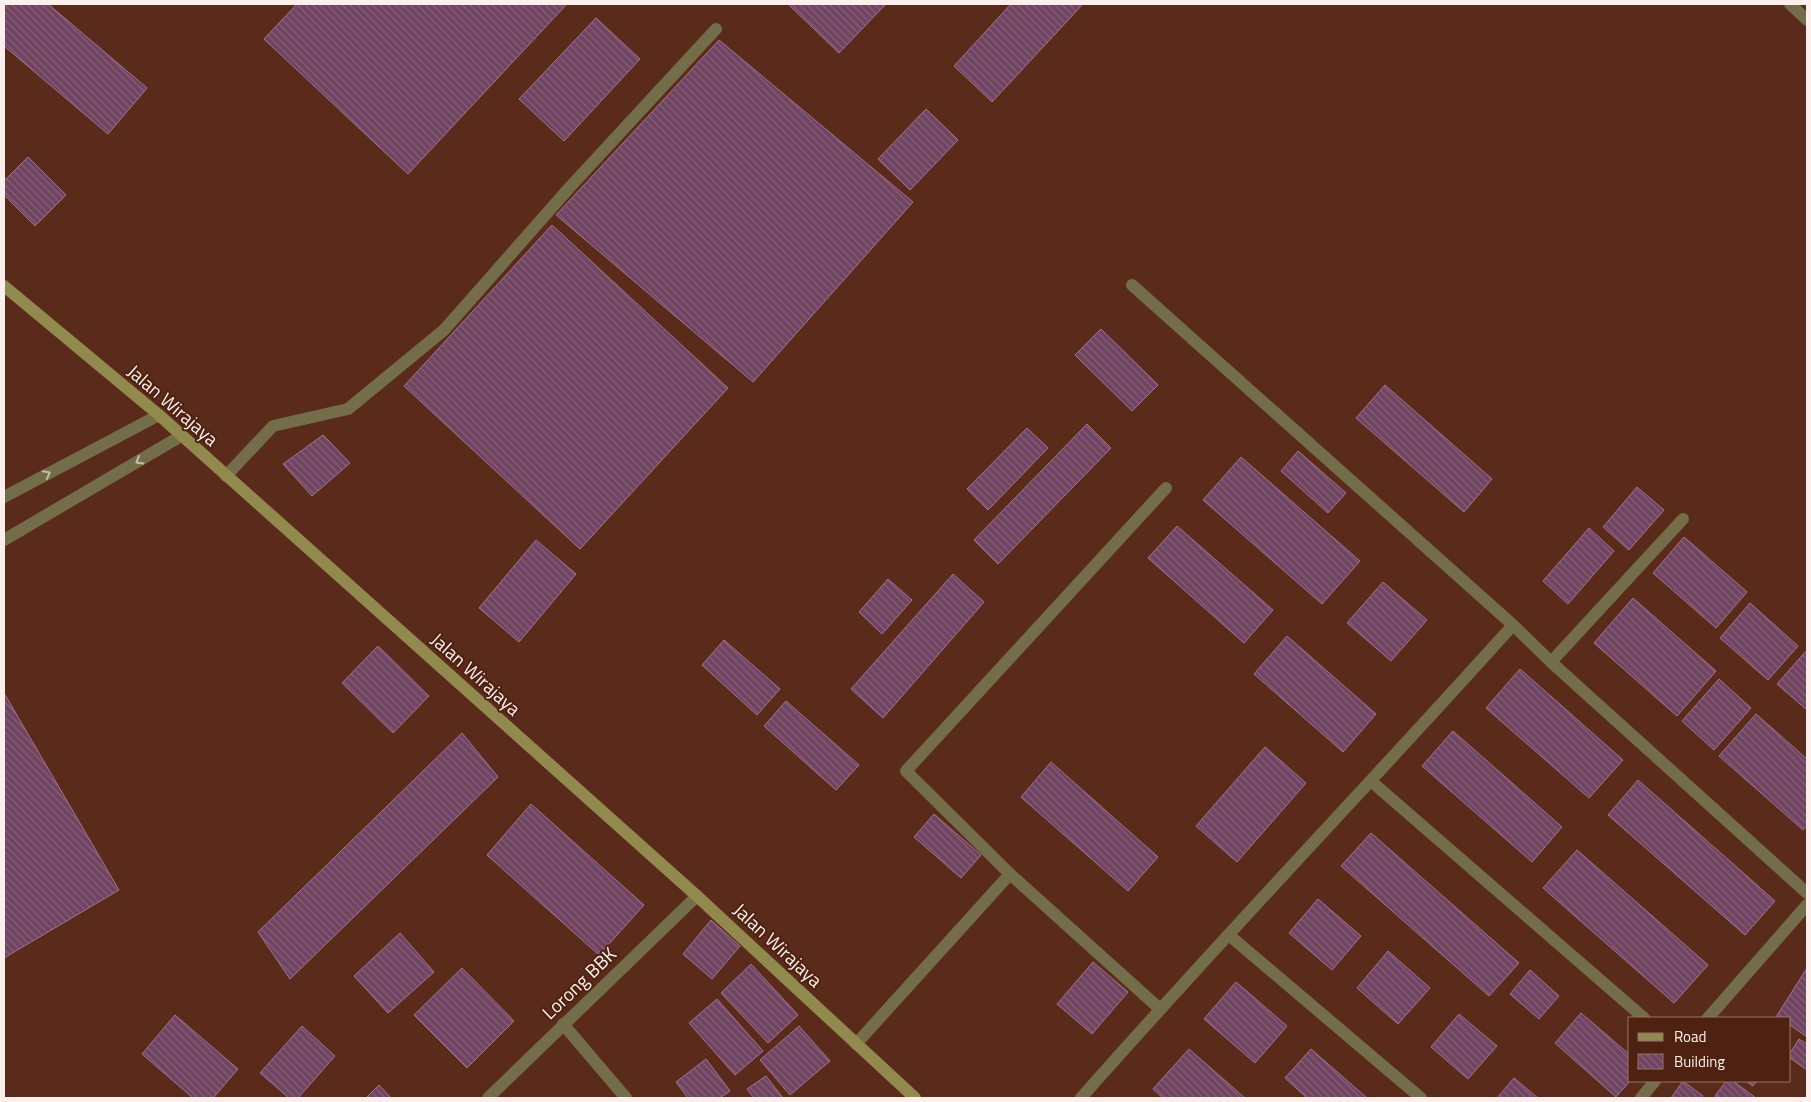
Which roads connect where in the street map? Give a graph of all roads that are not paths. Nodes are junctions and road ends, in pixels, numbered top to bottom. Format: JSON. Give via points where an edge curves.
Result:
{"nodes":[{"id":1,"x":1790,"y":4,"type":"edge"},
{"id":2,"x":1807,"y":20,"type":"edge"},
{"id":3,"x":716,"y":29,"type":"dead end"},
{"id":4,"x":1132,"y":285,"type":"dead end"},
{"id":5,"x":4,"y":286,"type":"edge"},
{"id":6,"x":159,"y":415,"type":"junction"},
{"id":7,"x":181,"y":436,"type":"junction"},
{"id":8,"x":226,"y":476,"type":"junction"},
{"id":9,"x":1166,"y":488,"type":"dead end"},
{"id":10,"x":4,"y":497,"type":"edge"},
{"id":11,"x":1683,"y":519,"type":"dead end"},
{"id":12,"x":4,"y":540,"type":"edge"},
{"id":13,"x":1512,"y":625,"type":"junction"},
{"id":14,"x":1550,"y":662,"type":"junction"},
{"id":15,"x":1372,"y":782,"type":"junction"},
{"id":16,"x":1010,"y":874,"type":"junction"},
{"id":17,"x":1807,"y":892,"type":"edge"},
{"id":18,"x":697,"y":896,"type":"junction"},
{"id":19,"x":1807,"y":905,"type":"edge"},
{"id":20,"x":1230,"y":936,"type":"junction"},
{"id":21,"x":1160,"y":1009,"type":"junction"},
{"id":22,"x":1643,"y":1017,"type":"edge"},
{"id":23,"x":1709,"y":1017,"type":"edge"},
{"id":24,"x":563,"y":1024,"type":"junction"},
{"id":25,"x":856,"y":1044,"type":"junction"},
{"id":26,"x":1654,"y":1082,"type":"edge"},
{"id":27,"x":488,"y":1098,"type":"edge"},
{"id":28,"x":626,"y":1098,"type":"edge"},
{"id":29,"x":915,"y":1098,"type":"edge"},
{"id":30,"x":1081,"y":1098,"type":"edge"},
{"id":31,"x":1421,"y":1098,"type":"edge"},
{"id":32,"x":1640,"y":1098,"type":"edge"}],
"edges":[{"from":1,"to":2,"type":"street"},
{"from":3,"to":8,"type":"street","via":[[444,330],[348,409],[273,426]]},
{"from":4,"to":13,"type":"street"},
{"from":5,"to":6,"type":"street","name":"Jalan Wirajaya"},
{"from":6,"to":7,"type":"street","name":"Jalan Wirajaya"},
{"from":10,"to":6,"type":"street","one_way":true},
{"from":7,"to":8,"type":"street","name":"Jalan Wirajaya"},
{"from":7,"to":12,"type":"street","one_way":true},
{"from":8,"to":18,"type":"street","name":"Jalan Wirajaya"},
{"from":9,"to":16,"type":"street","via":[[906,771]]},
{"from":11,"to":14,"type":"street"},
{"from":13,"to":14,"type":"street"},
{"from":13,"to":15,"type":"street"},
{"from":14,"to":17,"type":"street"},
{"from":15,"to":20,"type":"street"},
{"from":15,"to":22,"type":"street"},
{"from":16,"to":21,"type":"street"},
{"from":16,"to":25,"type":"street"},
{"from":18,"to":24,"type":"street","name":"Lorong BBK"},
{"from":18,"to":25,"type":"street","name":"Jalan Wirajaya"},
{"from":19,"to":23,"type":"street"},
{"from":20,"to":21,"type":"street"},
{"from":20,"to":31,"type":"street"},
{"from":21,"to":30,"type":"street"},
{"from":24,"to":27,"type":"street","name":"Lorong BBK"},
{"from":24,"to":28,"type":"street"},
{"from":25,"to":29,"type":"street","name":"Jalan Wirajaya"},
{"from":26,"to":32,"type":"street"}]}
